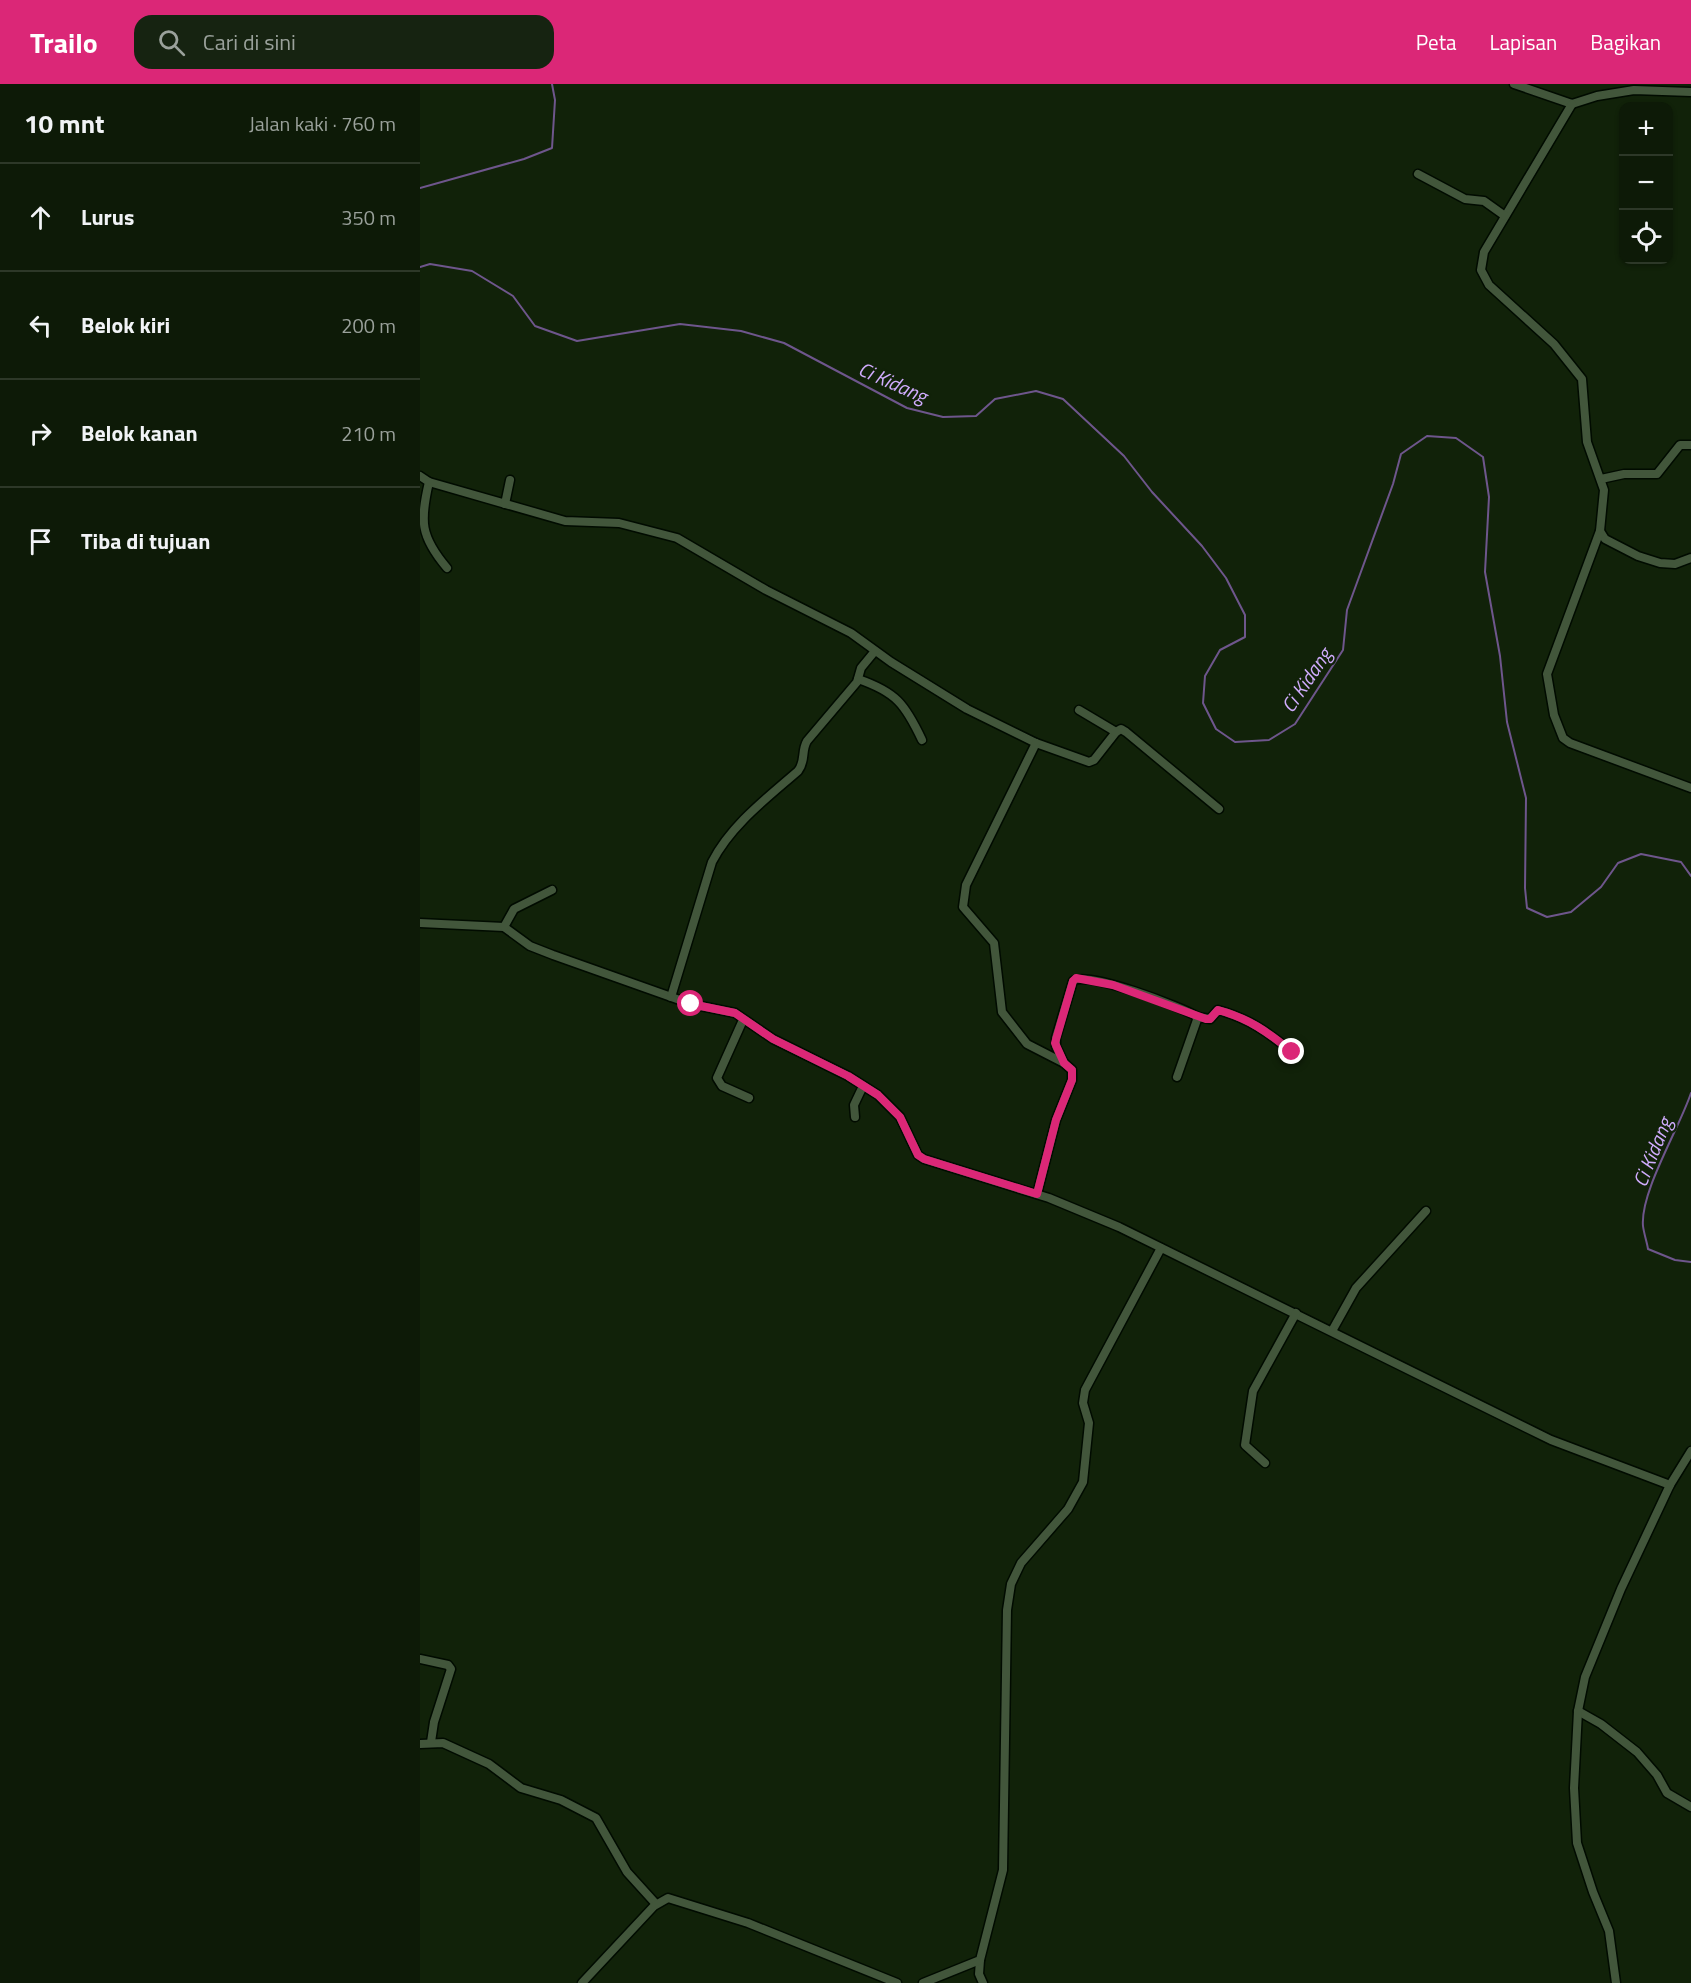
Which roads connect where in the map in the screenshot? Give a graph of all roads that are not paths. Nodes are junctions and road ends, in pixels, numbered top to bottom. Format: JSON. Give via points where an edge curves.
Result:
{"nodes":[{"id":1,"x":1514,"y":84,"type":"edge"},
{"id":2,"x":1691,"y":92,"type":"edge"},
{"id":3,"x":1572,"y":104,"type":"junction"},
{"id":4,"x":1418,"y":174,"type":"dead end"},
{"id":5,"x":1505,"y":216,"type":"junction"},
{"id":6,"x":1691,"y":445,"type":"edge"},
{"id":7,"x":420,"y":476,"type":"edge"},
{"id":8,"x":1601,"y":479,"type":"junction"},
{"id":9,"x":510,"y":480,"type":"dead end"},
{"id":10,"x":429,"y":482,"type":"junction"},
{"id":11,"x":505,"y":504,"type":"junction"},
{"id":12,"x":1600,"y":531,"type":"junction"},
{"id":13,"x":1691,"y":558,"type":"edge"},
{"id":14,"x":447,"y":568,"type":"dead end"},
{"id":15,"x":875,"y":651,"type":"junction"},
{"id":16,"x":858,"y":679,"type":"junction"},
{"id":17,"x":1079,"y":710,"type":"dead end"},
{"id":18,"x":1116,"y":732,"type":"junction"},
{"id":19,"x":922,"y":740,"type":"dead end"},
{"id":20,"x":1036,"y":743,"type":"junction"},
{"id":21,"x":1691,"y":788,"type":"edge"},
{"id":22,"x":1219,"y":809,"type":"dead end"},
{"id":23,"x":552,"y":890,"type":"dead end"},
{"id":24,"x":420,"y":923,"type":"edge"},
{"id":25,"x":504,"y":927,"type":"junction"},
{"id":26,"x":671,"y":997,"type":"junction"},
{"id":27,"x":1198,"y":1017,"type":"junction"},
{"id":28,"x":743,"y":1020,"type":"junction"},
{"id":29,"x":1292,"y":1052,"type":"dead end"},
{"id":30,"x":1064,"y":1063,"type":"junction"},
{"id":31,"x":1177,"y":1077,"type":"dead end"},
{"id":32,"x":863,"y":1086,"type":"junction"},
{"id":33,"x":749,"y":1098,"type":"dead end"},
{"id":34,"x":855,"y":1117,"type":"dead end"},
{"id":35,"x":1037,"y":1194,"type":"junction"},
{"id":36,"x":1425,"y":1211,"type":"dead end"},
{"id":37,"x":1161,"y":1248,"type":"junction"},
{"id":38,"x":1296,"y":1313,"type":"junction"},
{"id":39,"x":1332,"y":1331,"type":"junction"},
{"id":40,"x":1691,"y":1451,"type":"edge"},
{"id":41,"x":1265,"y":1463,"type":"dead end"},
{"id":42,"x":1670,"y":1485,"type":"junction"},
{"id":43,"x":420,"y":1659,"type":"edge"},
{"id":44,"x":1578,"y":1711,"type":"junction"},
{"id":45,"x":431,"y":1742,"type":"junction"},
{"id":46,"x":420,"y":1744,"type":"edge"},
{"id":47,"x":1691,"y":1807,"type":"edge"},
{"id":48,"x":656,"y":1904,"type":"junction"},
{"id":49,"x":980,"y":1960,"type":"junction"},
{"id":50,"x":582,"y":1983,"type":"edge"},
{"id":51,"x":897,"y":1983,"type":"edge"},
{"id":52,"x":923,"y":1983,"type":"edge"},
{"id":53,"x":983,"y":1983,"type":"edge"},
{"id":54,"x":1616,"y":1983,"type":"edge"}],
"edges":[{"from":1,"to":3,"type":"street"},
{"from":2,"to":3,"type":"street","via":[[1634,90]]},
{"from":3,"to":5,"type":"street"},
{"from":4,"to":5,"type":"street","via":[[1465,199],[1484,201]]},
{"from":5,"to":8,"type":"street","via":[[1484,252],[1481,270],[1489,285],[1554,344],[1582,379],[1587,442]]},
{"from":6,"to":8,"type":"street","via":[[1680,446],[1657,474]]},
{"from":7,"to":10,"type":"street"},
{"from":8,"to":12,"type":"street","via":[[1604,490]]},
{"from":9,"to":11,"type":"street"},
{"from":10,"to":11,"type":"street"},
{"from":10,"to":14,"type":"street","via":[[422,525],[428,542]]},
{"from":11,"to":15,"type":"street","via":[[565,521],[619,523],[676,538],[851,633]]},
{"from":12,"to":13,"type":"street","via":[[1610,543],[1638,556],[1675,564]]},
{"from":12,"to":21,"type":"street","via":[[1547,674],[1554,715],[1563,738],[1570,743]]},
{"from":15,"to":16,"type":"street","via":[[861,668]]},
{"from":15,"to":20,"type":"street","via":[[967,709]]},
{"from":16,"to":19,"type":"street","via":[[879,686],[899,700]]},
{"from":16,"to":26,"type":"street","via":[[807,741],[798,771],[745,818],[719,849]]},
{"from":17,"to":18,"type":"street"},
{"from":18,"to":20,"type":"street","via":[[1089,762]]},
{"from":18,"to":22,"type":"street","via":[[1121,729],[1132,736]]},
{"from":20,"to":30,"type":"street","via":[[966,885],[963,907],[992,939],[1002,1012],[1027,1044]]},
{"from":23,"to":25,"type":"street","via":[[514,909]]},
{"from":24,"to":25,"type":"street"},
{"from":25,"to":26,"type":"street","via":[[534,948]]},
{"from":26,"to":28,"type":"street","via":[[732,1012]]},
{"from":27,"to":29,"type":"street","via":[[1210,1019],[1218,1010],[1248,1019]]},
{"from":27,"to":30,"type":"street","via":[[1113,985],[1076,978],[1055,1043]]},
{"from":27,"to":31,"type":"street"},
{"from":28,"to":32,"type":"street"},
{"from":28,"to":33,"type":"street","via":[[717,1078],[722,1086]]},
{"from":30,"to":35,"type":"street","via":[[1072,1070],[1072,1080],[1056,1120]]},
{"from":32,"to":34,"type":"street","via":[[854,1105]]},
{"from":32,"to":35,"type":"street","via":[[891,1105],[906,1125],[918,1155],[924,1159]]},
{"from":35,"to":37,"type":"street"},
{"from":36,"to":39,"type":"street","via":[[1356,1288]]},
{"from":37,"to":38,"type":"street"},
{"from":37,"to":49,"type":"street","via":[[1085,1390],[1083,1403],[1089,1423],[1083,1482],[1068,1509],[1021,1563],[1011,1584],[1007,1611],[1003,1870]]},
{"from":38,"to":39,"type":"street"},
{"from":38,"to":41,"type":"street","via":[[1253,1391],[1245,1445]]},
{"from":39,"to":42,"type":"street","via":[[1551,1440]]},
{"from":40,"to":42,"type":"street"},
{"from":42,"to":44,"type":"street","via":[[1585,1677]]},
{"from":43,"to":45,"type":"street","via":[[451,1669]]},
{"from":44,"to":47,"type":"street","via":[[1637,1752],[1667,1793]]},
{"from":44,"to":54,"type":"street","via":[[1574,1798],[1577,1843],[1610,1932]]},
{"from":45,"to":46,"type":"street"},
{"from":45,"to":48,"type":"street","via":[[443,1743],[489,1764],[521,1788],[561,1800],[596,1818],[627,1872]]},
{"from":48,"to":50,"type":"street"},
{"from":48,"to":51,"type":"street","via":[[668,1898],[702,1907]]},
{"from":49,"to":52,"type":"street"},
{"from":49,"to":53,"type":"street","via":[[978,1974]]}]}
